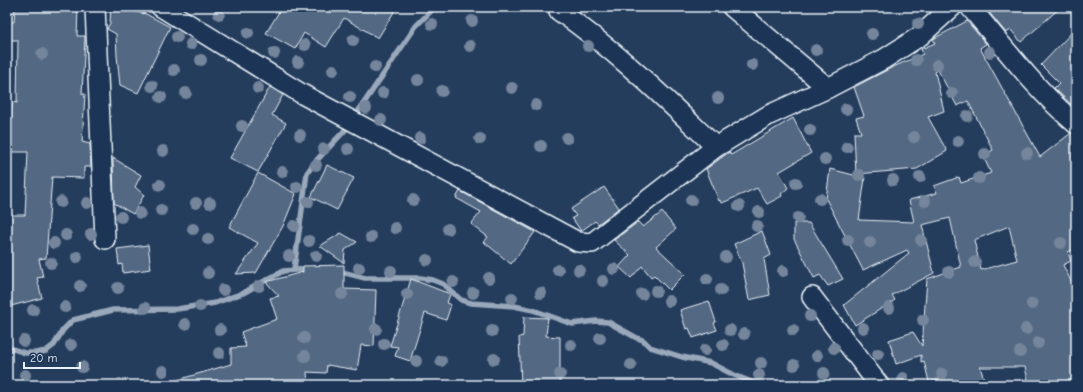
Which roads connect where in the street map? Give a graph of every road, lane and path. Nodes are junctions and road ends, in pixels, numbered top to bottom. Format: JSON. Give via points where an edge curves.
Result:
{"nodes":[{"id":1,"x":94,"y":7,"type":"edge"},
{"id":2,"x":161,"y":7,"type":"edge"},
{"id":3,"x":732,"y":7,"type":"edge"},
{"id":4,"x":952,"y":7,"type":"edge"},
{"id":5,"x":970,"y":7,"type":"edge"},
{"id":6,"x":559,"y":11,"type":"dead end"},
{"id":7,"x":828,"y":88,"type":"junction"},
{"id":8,"x":1076,"y":124,"type":"edge"},
{"id":9,"x":716,"y":147,"type":"junction"},
{"id":10,"x":105,"y":239,"type":"dead end"},
{"id":11,"x":812,"y":297,"type":"dead end"},
{"id":12,"x":879,"y":385,"type":"edge"}],
"edges":[{"from":1,"to":10,"type":"street"},
{"from":2,"to":9,"type":"street","via":[[302,94],[578,242],[592,243]]},
{"from":3,"to":7,"type":"street"},
{"from":4,"to":7,"type":"street","via":[[920,36],[884,59]]},
{"from":5,"to":8,"type":"street","via":[[1036,85]]},
{"from":6,"to":9,"type":"street","via":[[629,64]]},
{"from":7,"to":9,"type":"street","via":[[769,115]]},
{"from":11,"to":12,"type":"street"}]}
